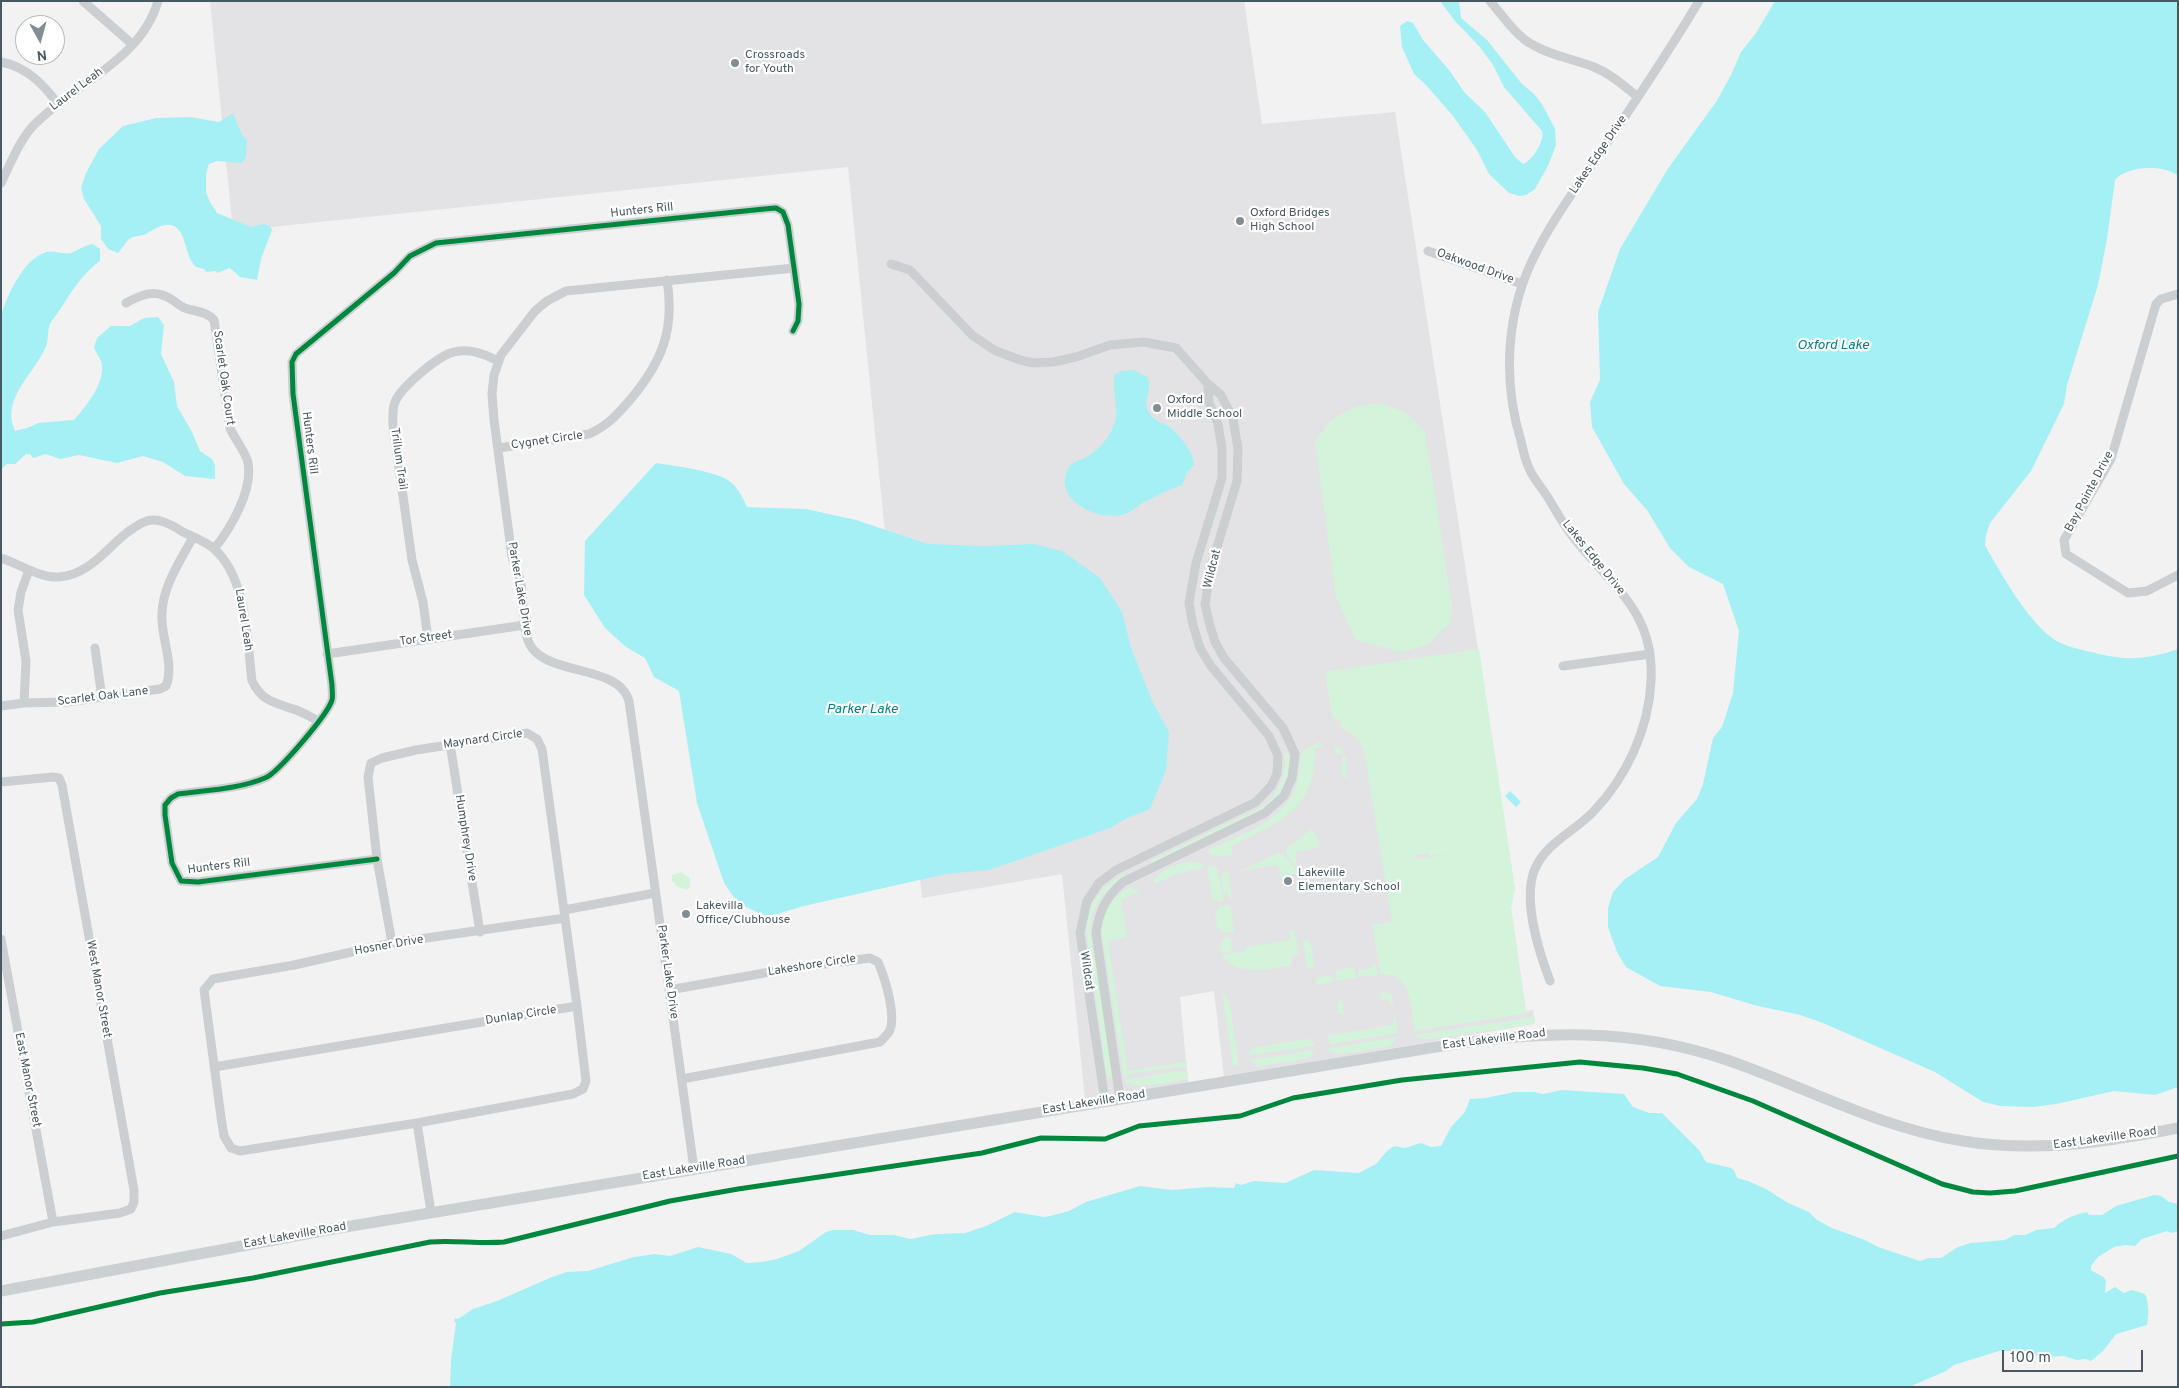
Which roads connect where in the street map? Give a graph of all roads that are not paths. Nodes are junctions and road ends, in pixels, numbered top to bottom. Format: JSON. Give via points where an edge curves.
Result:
{"nodes":[{"id":1,"x":83,"y":1,"type":"edge"},
{"id":2,"x":158,"y":1,"type":"edge"},
{"id":3,"x":1490,"y":1,"type":"edge"},
{"id":4,"x":1699,"y":1,"type":"edge"},
{"id":5,"x":132,"y":44,"type":"junction"},
{"id":6,"x":1,"y":62,"type":"edge"},
{"id":7,"x":1638,"y":97,"type":"junction"},
{"id":8,"x":58,"y":104,"type":"junction"},
{"id":9,"x":3,"y":176,"type":"edge"},
{"id":10,"x":1428,"y":251,"type":"dead end"},
{"id":11,"x":891,"y":264,"type":"dead end"},
{"id":12,"x":794,"y":268,"type":"junction"},
{"id":13,"x":668,"y":280,"type":"junction"},
{"id":14,"x":1522,"y":284,"type":"junction"},
{"id":15,"x":2178,"y":294,"type":"edge"},
{"id":16,"x":126,"y":303,"type":"dead end"},
{"id":17,"x":793,"y":331,"type":"dead end"},
{"id":18,"x":498,"y":361,"type":"junction"},
{"id":19,"x":1208,"y":384,"type":"junction"},
{"id":20,"x":499,"y":448,"type":"junction"},
{"id":21,"x":193,"y":537,"type":"junction"},
{"id":22,"x":214,"y":549,"type":"junction"},
{"id":23,"x":1,"y":558,"type":"edge"},
{"id":24,"x":29,"y":570,"type":"junction"},
{"id":25,"x":2178,"y":575,"type":"edge"},
{"id":26,"x":525,"y":625,"type":"junction"},
{"id":27,"x":428,"y":639,"type":"junction"},
{"id":28,"x":95,"y":648,"type":"dead end"},
{"id":29,"x":328,"y":654,"type":"junction"},
{"id":30,"x":1650,"y":654,"type":"junction"},
{"id":31,"x":1563,"y":666,"type":"dead end"},
{"id":32,"x":102,"y":698,"type":"junction"},
{"id":33,"x":24,"y":703,"type":"junction"},
{"id":34,"x":1,"y":706,"type":"edge"},
{"id":35,"x":318,"y":721,"type":"junction"},
{"id":36,"x":1289,"y":740,"type":"junction"},
{"id":37,"x":450,"y":744,"type":"junction"},
{"id":38,"x":1274,"y":747,"type":"junction"},
{"id":39,"x":1,"y":782,"type":"edge"},
{"id":40,"x":377,"y":859,"type":"junction"},
{"id":41,"x":1132,"y":862,"type":"junction"},
{"id":42,"x":1139,"y":873,"type":"junction"},
{"id":43,"x":656,"y":893,"type":"junction"},
{"id":44,"x":565,"y":914,"type":"junction"},
{"id":45,"x":480,"y":932,"type":"junction"},
{"id":46,"x":1,"y":938,"type":"edge"},
{"id":47,"x":392,"y":943,"type":"junction"},
{"id":48,"x":1550,"y":980,"type":"dead end"},
{"id":49,"x":669,"y":990,"type":"junction"},
{"id":50,"x":577,"y":1006,"type":"junction"},
{"id":51,"x":214,"y":1067,"type":"junction"},
{"id":52,"x":682,"y":1078,"type":"junction"},
{"id":53,"x":1120,"y":1099,"type":"junction"},
{"id":54,"x":1105,"y":1101,"type":"junction"},
{"id":55,"x":417,"y":1123,"type":"junction"},
{"id":56,"x":2178,"y":1128,"type":"edge"},
{"id":57,"x":694,"y":1169,"type":"junction"},
{"id":58,"x":431,"y":1212,"type":"junction"},
{"id":59,"x":53,"y":1222,"type":"junction"},
{"id":60,"x":1,"y":1236,"type":"edge"},
{"id":61,"x":1,"y":1291,"type":"edge"}],
"edges":[{"from":1,"to":5,"type":"street"},
{"from":2,"to":5,"type":"street","name":"Laurel Leah","via":[[151,20]]},
{"from":3,"to":7,"type":"street","via":[[1518,35],[1531,45],[1596,68]]},
{"from":4,"to":7,"type":"street","name":"Lakes Edge Drive"},
{"from":5,"to":8,"type":"street","name":"Laurel Leah","via":[[116,61]]},
{"from":6,"to":8,"type":"street","via":[[29,74]]},
{"from":7,"to":14,"type":"street","name":"Lakes Edge Drive","via":[[1536,251]]},
{"from":8,"to":9,"type":"street","name":"Laurel Leah","via":[[31,128]]},
{"from":10,"to":14,"type":"street","name":"Oakwood Drive"},
{"from":11,"to":19,"type":"street","name":"Wildcat","via":[[910,270],[972,334],[994,350],[1020,360],[1053,362],[1110,345],[1144,342],[1176,348]]},
{"from":12,"to":13,"type":"street","name":"Parker Lake Drive"},
{"from":12,"to":17,"type":"street","name":"Hunters Rill","via":[[799,304],[798,321]]},
{"from":12,"to":29,"type":"street","name":"Hunters Rill","via":[[786,216],[776,208],[445,241],[410,256],[296,354],[292,362],[293,394]]},
{"from":13,"to":18,"type":"street","name":"Parker Lake Drive","via":[[566,291],[535,311]]},
{"from":13,"to":20,"type":"street","name":"Cygnet Circle","via":[[671,304],[662,348],[652,373],[618,415],[589,434]]},
{"from":14,"to":30,"type":"street","name":"Lakes Edge Drive","via":[[1512,321],[1509,357],[1513,416],[1529,468],[1571,534],[1634,608],[1645,630]]},
{"from":15,"to":25,"type":"street","name":"Bay Pointe Drive","via":[[2156,304],[2111,459],[2064,540],[2066,554],[2128,593],[2147,591]]},
{"from":16,"to":22,"type":"street","name":"Scarlet Oak Court","via":[[139,296],[157,293],[214,320],[230,428],[246,455],[249,471],[236,517]]},
{"from":18,"to":20,"type":"street","name":"Parker Lake Drive","via":[[492,394]]},
{"from":18,"to":27,"type":"street","name":"Trillum Trail","via":[[480,353],[446,354],[407,386],[393,408],[412,560]]},
{"from":19,"to":36,"type":"street","name":"Wildcat","via":[[1220,395],[1233,419],[1238,449],[1238,481],[1211,567],[1205,604],[1208,622],[1224,658]]},
{"from":19,"to":38,"type":"street","name":"Wildcat","via":[[1209,402],[1218,424],[1222,450],[1222,478],[1196,563],[1189,603],[1200,648],[1269,736]]},
{"from":20,"to":26,"type":"street","name":"Parker Lake Drive","via":[[512,558],[520,579]]},
{"from":21,"to":22,"type":"street","name":"Laurel Leah"},
{"from":21,"to":24,"type":"street","name":"Laurel Leah","via":[[167,523],[150,520],[75,574],[52,576]]},
{"from":21,"to":32,"type":"street","name":"Scarlet Oak Lane","via":[[170,582],[163,604],[162,622],[170,675],[166,686]]},
{"from":22,"to":35,"type":"street","name":"Laurel Leah","via":[[237,585],[252,681],[256,688],[270,702]]},
{"from":23,"to":24,"type":"street","name":"Laurel Leah"},
{"from":24,"to":33,"type":"street","via":[[18,610],[26,660]]},
{"from":26,"to":27,"type":"street","name":"Tor Street"},
{"from":26,"to":43,"type":"street","name":"Parker Lake Drive","via":[[530,646],[540,657],[605,678],[627,693]]},
{"from":27,"to":29,"type":"street","name":"Tor Street"},
{"from":28,"to":32,"type":"street"},
{"from":29,"to":35,"type":"street","name":"Hunters Rill","via":[[332,700]]},
{"from":30,"to":31,"type":"street"},
{"from":30,"to":48,"type":"street","name":"Lakes Edge Drive","via":[[1652,680],[1649,701],[1626,768],[1592,813],[1546,851],[1533,873],[1531,906],[1534,926],[1538,950]]},
{"from":32,"to":33,"type":"street","name":"Scarlet Oak Lane"},
{"from":33,"to":34,"type":"street","name":"Scarlet Oak Lane"},
{"from":35,"to":40,"type":"street","name":"Hunters Rill","via":[[281,766],[268,776],[171,798],[165,805],[165,815],[176,875],[181,881],[198,882]]},
{"from":36,"to":38,"type":"street"},
{"from":36,"to":42,"type":"street","name":"Wildcat","via":[[1295,754],[1292,778],[1284,796],[1272,807]]},
{"from":37,"to":40,"type":"street","name":"Maynard Circle","via":[[371,763],[368,777]]},
{"from":37,"to":44,"type":"street","name":"Maynard Circle","via":[[528,733],[537,739],[542,749],[548,786]]},
{"from":37,"to":45,"type":"street","name":"Humphrey Drive"},
{"from":38,"to":41,"type":"street","name":"Wildcat","via":[[1278,756],[1277,774],[1256,802]]},
{"from":39,"to":59,"type":"street","name":"West Manor Street","via":[[59,778],[62,785],[134,1190],[131,1209]]},
{"from":40,"to":47,"type":"street","name":"Maynard Circle"},
{"from":41,"to":42,"type":"street"},
{"from":41,"to":54,"type":"street","name":"Wildcat","via":[[1099,883],[1087,901],[1080,933]]},
{"from":42,"to":53,"type":"street","name":"Wildcat","via":[[1111,893],[1101,908],[1096,933]]},
{"from":43,"to":44,"type":"street","name":"Hosner Drive"},
{"from":43,"to":49,"type":"street","name":"Parker Lake Drive"},
{"from":44,"to":45,"type":"street","name":"Hosner Drive"},
{"from":44,"to":50,"type":"street","name":"Maynard Circle"},
{"from":45,"to":47,"type":"street","name":"Hosner Drive"},
{"from":46,"to":59,"type":"street","name":"East Manor Street"},
{"from":47,"to":51,"type":"street","name":"Hosner Drive","via":[[213,979],[204,990]]},
{"from":49,"to":52,"type":"street","name":"Parker Lake Drive"},
{"from":49,"to":52,"type":"street","name":"Lakeshore Circle","via":[[870,958],[878,962],[883,974],[891,1014],[890,1030],[880,1042]]},
{"from":50,"to":51,"type":"street","name":"Dunlap Circle"},
{"from":50,"to":55,"type":"street","via":[[585,1060],[583,1089],[553,1099]]},
{"from":51,"to":55,"type":"street","via":[[224,1136],[231,1148],[240,1151]]},
{"from":52,"to":57,"type":"street","name":"Parker Lake Drive"},
{"from":53,"to":54,"type":"main road","name":"East Lakeville Road"},
{"from":53,"to":56,"type":"main road","name":"East Lakeville Road","via":[[1477,1040],[1566,1033],[1638,1039],[1698,1051],[1885,1122],[1966,1142],[2018,1147],[2065,1146]]},
{"from":54,"to":57,"type":"main road","name":"East Lakeville Road"},
{"from":55,"to":58,"type":"street"},
{"from":57,"to":58,"type":"main road","name":"East Lakeville Road"},
{"from":58,"to":61,"type":"main road","name":"East Lakeville Road","via":[[259,1241]]},
{"from":59,"to":60,"type":"street"}]}
